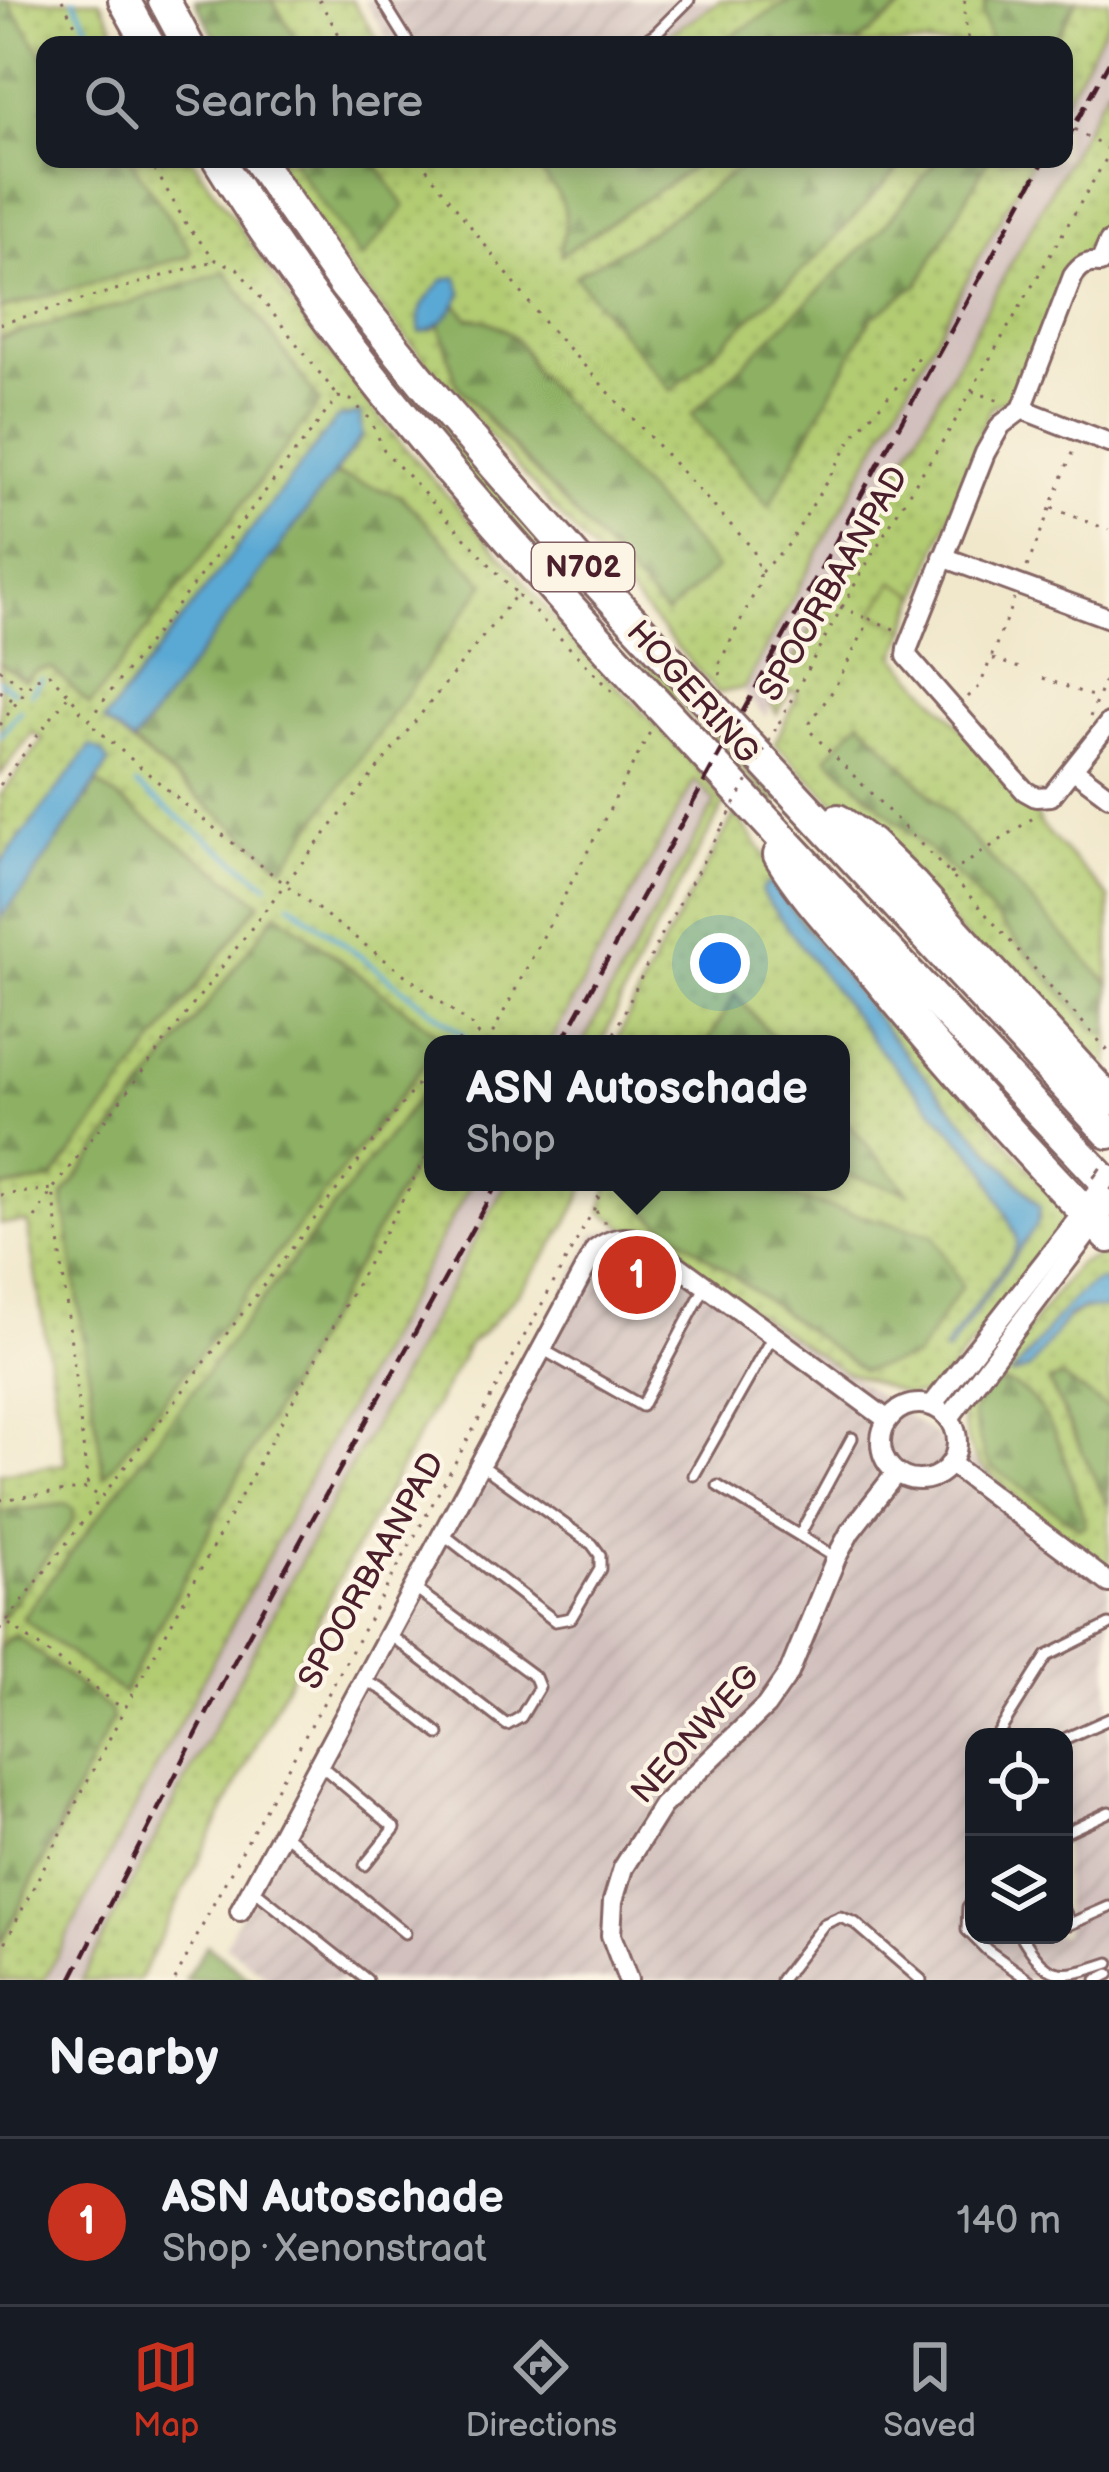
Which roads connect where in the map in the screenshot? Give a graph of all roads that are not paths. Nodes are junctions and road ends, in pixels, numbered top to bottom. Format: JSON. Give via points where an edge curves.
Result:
{"nodes":[{"id":1,"x":124,"y":0,"type":"edge"},
{"id":2,"x":164,"y":0,"type":"edge"},
{"id":3,"x":382,"y":0,"type":"edge"},
{"id":4,"x":689,"y":0,"type":"edge"},
{"id":5,"x":144,"y":36,"type":"edge"},
{"id":6,"x":183,"y":36,"type":"edge"},
{"id":7,"x":404,"y":36,"type":"edge"},
{"id":8,"x":653,"y":36,"type":"edge"},
{"id":9,"x":224,"y":168,"type":"edge"},
{"id":10,"x":263,"y":168,"type":"edge"},
{"id":11,"x":1109,"y":242,"type":"edge"},
{"id":12,"x":1105,"y":264,"type":"edge"},
{"id":13,"x":1022,"y":409,"type":"junction"},
{"id":14,"x":1109,"y":443,"type":"edge"},
{"id":15,"x":943,"y":557,"type":"junction"},
{"id":16,"x":1109,"y":618,"type":"edge"},
{"id":17,"x":1109,"y":723,"type":"edge"},
{"id":18,"x":1074,"y":770,"type":"junction"},
{"id":19,"x":778,"y":777,"type":"junction"},
{"id":20,"x":1109,"y":796,"type":"edge"},
{"id":21,"x":1109,"y":1100,"type":"edge"},
{"id":22,"x":1109,"y":1133,"type":"edge"},
{"id":23,"x":1109,"y":1174,"type":"edge"},
{"id":24,"x":1100,"y":1210,"type":"edge"},
{"id":25,"x":706,"y":1285,"type":"junction"},
{"id":26,"x":774,"y":1334,"type":"junction"},
{"id":27,"x":542,"y":1349,"type":"junction"},
{"id":28,"x":932,"y":1405,"type":"junction"},
{"id":29,"x":950,"y":1418,"type":"junction"},
{"id":30,"x":887,"y":1420,"type":"junction"},
{"id":31,"x":852,"y":1438,"type":"dead end"},
{"id":32,"x":480,"y":1464,"type":"junction"},
{"id":33,"x":951,"y":1464,"type":"junction"},
{"id":34,"x":896,"y":1473,"type":"junction"},
{"id":35,"x":694,"y":1475,"type":"dead end"},
{"id":36,"x":718,"y":1486,"type":"dead end"},
{"id":37,"x":443,"y":1534,"type":"junction"},
{"id":38,"x":800,"y":1534,"type":"junction"},
{"id":39,"x":836,"y":1558,"type":"junction"},
{"id":40,"x":1109,"y":1583,"type":"edge"},
{"id":41,"x":414,"y":1588,"type":"junction"},
{"id":42,"x":1109,"y":1625,"type":"edge"},
{"id":43,"x":389,"y":1634,"type":"junction"},
{"id":44,"x":364,"y":1680,"type":"junction"},
{"id":45,"x":1109,"y":1719,"type":"edge"},
{"id":46,"x":1001,"y":1728,"type":"edge"},
{"id":47,"x":439,"y":1734,"type":"dead end"},
{"id":48,"x":1073,"y":1734,"type":"edge"},
{"id":49,"x":320,"y":1764,"type":"junction"},
{"id":50,"x":1109,"y":1812,"type":"edge"},
{"id":51,"x":1073,"y":1829,"type":"edge"},
{"id":52,"x":283,"y":1832,"type":"junction"},
{"id":53,"x":365,"y":1865,"type":"dead end"},
{"id":54,"x":252,"y":1888,"type":"junction"},
{"id":55,"x":1109,"y":1907,"type":"edge"},
{"id":56,"x":240,"y":1911,"type":"dead end"},
{"id":57,"x":1073,"y":1923,"type":"edge"},
{"id":58,"x":405,"y":1933,"type":"dead end"},
{"id":59,"x":981,"y":1944,"type":"edge"},
{"id":60,"x":1027,"y":1944,"type":"edge"},
{"id":61,"x":1109,"y":1963,"type":"edge"},
{"id":62,"x":1109,"y":1974,"type":"edge"},
{"id":63,"x":367,"y":1980,"type":"edge"},
{"id":64,"x":628,"y":1980,"type":"edge"},
{"id":65,"x":781,"y":1980,"type":"edge"},
{"id":66,"x":921,"y":1980,"type":"edge"},
{"id":67,"x":1029,"y":1980,"type":"edge"},
{"id":68,"x":1097,"y":1980,"type":"edge"}],
"edges":[{"from":1,"to":5,"type":"highway"},
{"from":2,"to":6,"type":"highway"},
{"from":3,"to":7,"type":"lane"},
{"from":4,"to":8,"type":"lane"},
{"from":9,"to":24,"type":"highway","name":"HOGERING","number":"N702","via":[[356,359],[437,458],[748,803],[808,898],[914,1024]]},
{"from":10,"to":19,"type":"highway","name":"HOGERING","number":"N702","via":[[438,401]]},
{"from":11,"to":12,"type":"street"},
{"from":12,"to":13,"type":"street","via":[[1089,262],[1073,276]]},
{"from":13,"to":14,"type":"street"},
{"from":13,"to":15,"type":"street","via":[[1000,425],[985,453]]},
{"from":15,"to":16,"type":"street"},
{"from":15,"to":18,"type":"street","via":[[907,656],[1024,791],[1051,796]]},
{"from":17,"to":18,"type":"street"},
{"from":18,"to":20,"type":"street"},
{"from":19,"to":21,"type":"highway","number":"N702","via":[[871,844]]},
{"from":19,"to":22,"type":"highway","name":"HOGERING","number":"N702"},
{"from":23,"to":24,"type":"street","bridge":true},
{"from":24,"to":28,"type":"street"},
{"from":24,"to":29,"type":"street"},
{"from":25,"to":26,"type":"street"},
{"from":25,"to":27,"type":"street","via":[[646,1242],[606,1242]]},
{"from":25,"to":27,"type":"lane","via":[[642,1406]]},
{"from":26,"to":30,"type":"street"},
{"from":26,"to":35,"type":"lane"},
{"from":27,"to":32,"type":"street"},
{"from":28,"to":29,"type":"street"},
{"from":28,"to":30,"type":"street","via":[[912,1404]]},
{"from":29,"to":33,"type":"street","via":[[958,1441]]},
{"from":30,"to":34,"type":"street","via":[[881,1448]]},
{"from":31,"to":38,"type":"lane"},
{"from":32,"to":37,"type":"street"},
{"from":32,"to":37,"type":"lane","via":[[592,1544],[600,1568],[571,1618],[555,1622]]},
{"from":33,"to":34,"type":"street","via":[[925,1480]]},
{"from":33,"to":40,"type":"street"},
{"from":34,"to":39,"type":"street","name":"NEONWEG"},
{"from":36,"to":38,"type":"lane"},
{"from":37,"to":41,"type":"street"},
{"from":38,"to":39,"type":"lane"},
{"from":39,"to":64,"type":"street","name":"NEONWEG","via":[[789,1673],[766,1706],[662,1806],[622,1868],[611,1935]]},
{"from":41,"to":43,"type":"street"},
{"from":41,"to":43,"type":"lane","via":[[535,1677],[539,1688],[507,1725]]},
{"from":42,"to":46,"type":"lane","via":[[1047,1656]]},
{"from":43,"to":44,"type":"street"},
{"from":44,"to":47,"type":"lane"},
{"from":44,"to":49,"type":"street"},
{"from":45,"to":48,"type":"lane"},
{"from":49,"to":52,"type":"street"},
{"from":49,"to":53,"type":"lane","via":[[395,1828]]},
{"from":50,"to":51,"type":"lane"},
{"from":52,"to":54,"type":"street"},
{"from":52,"to":58,"type":"lane"},
{"from":54,"to":56,"type":"street"},
{"from":54,"to":63,"type":"lane"},
{"from":55,"to":57,"type":"lane"},
{"from":59,"to":67,"type":"lane"},
{"from":60,"to":61,"type":"lane","via":[[1044,1971],[1062,1978]]},
{"from":62,"to":68,"type":"lane"},
{"from":65,"to":66,"type":"lane","via":[[824,1924],[839,1917]]}]}
